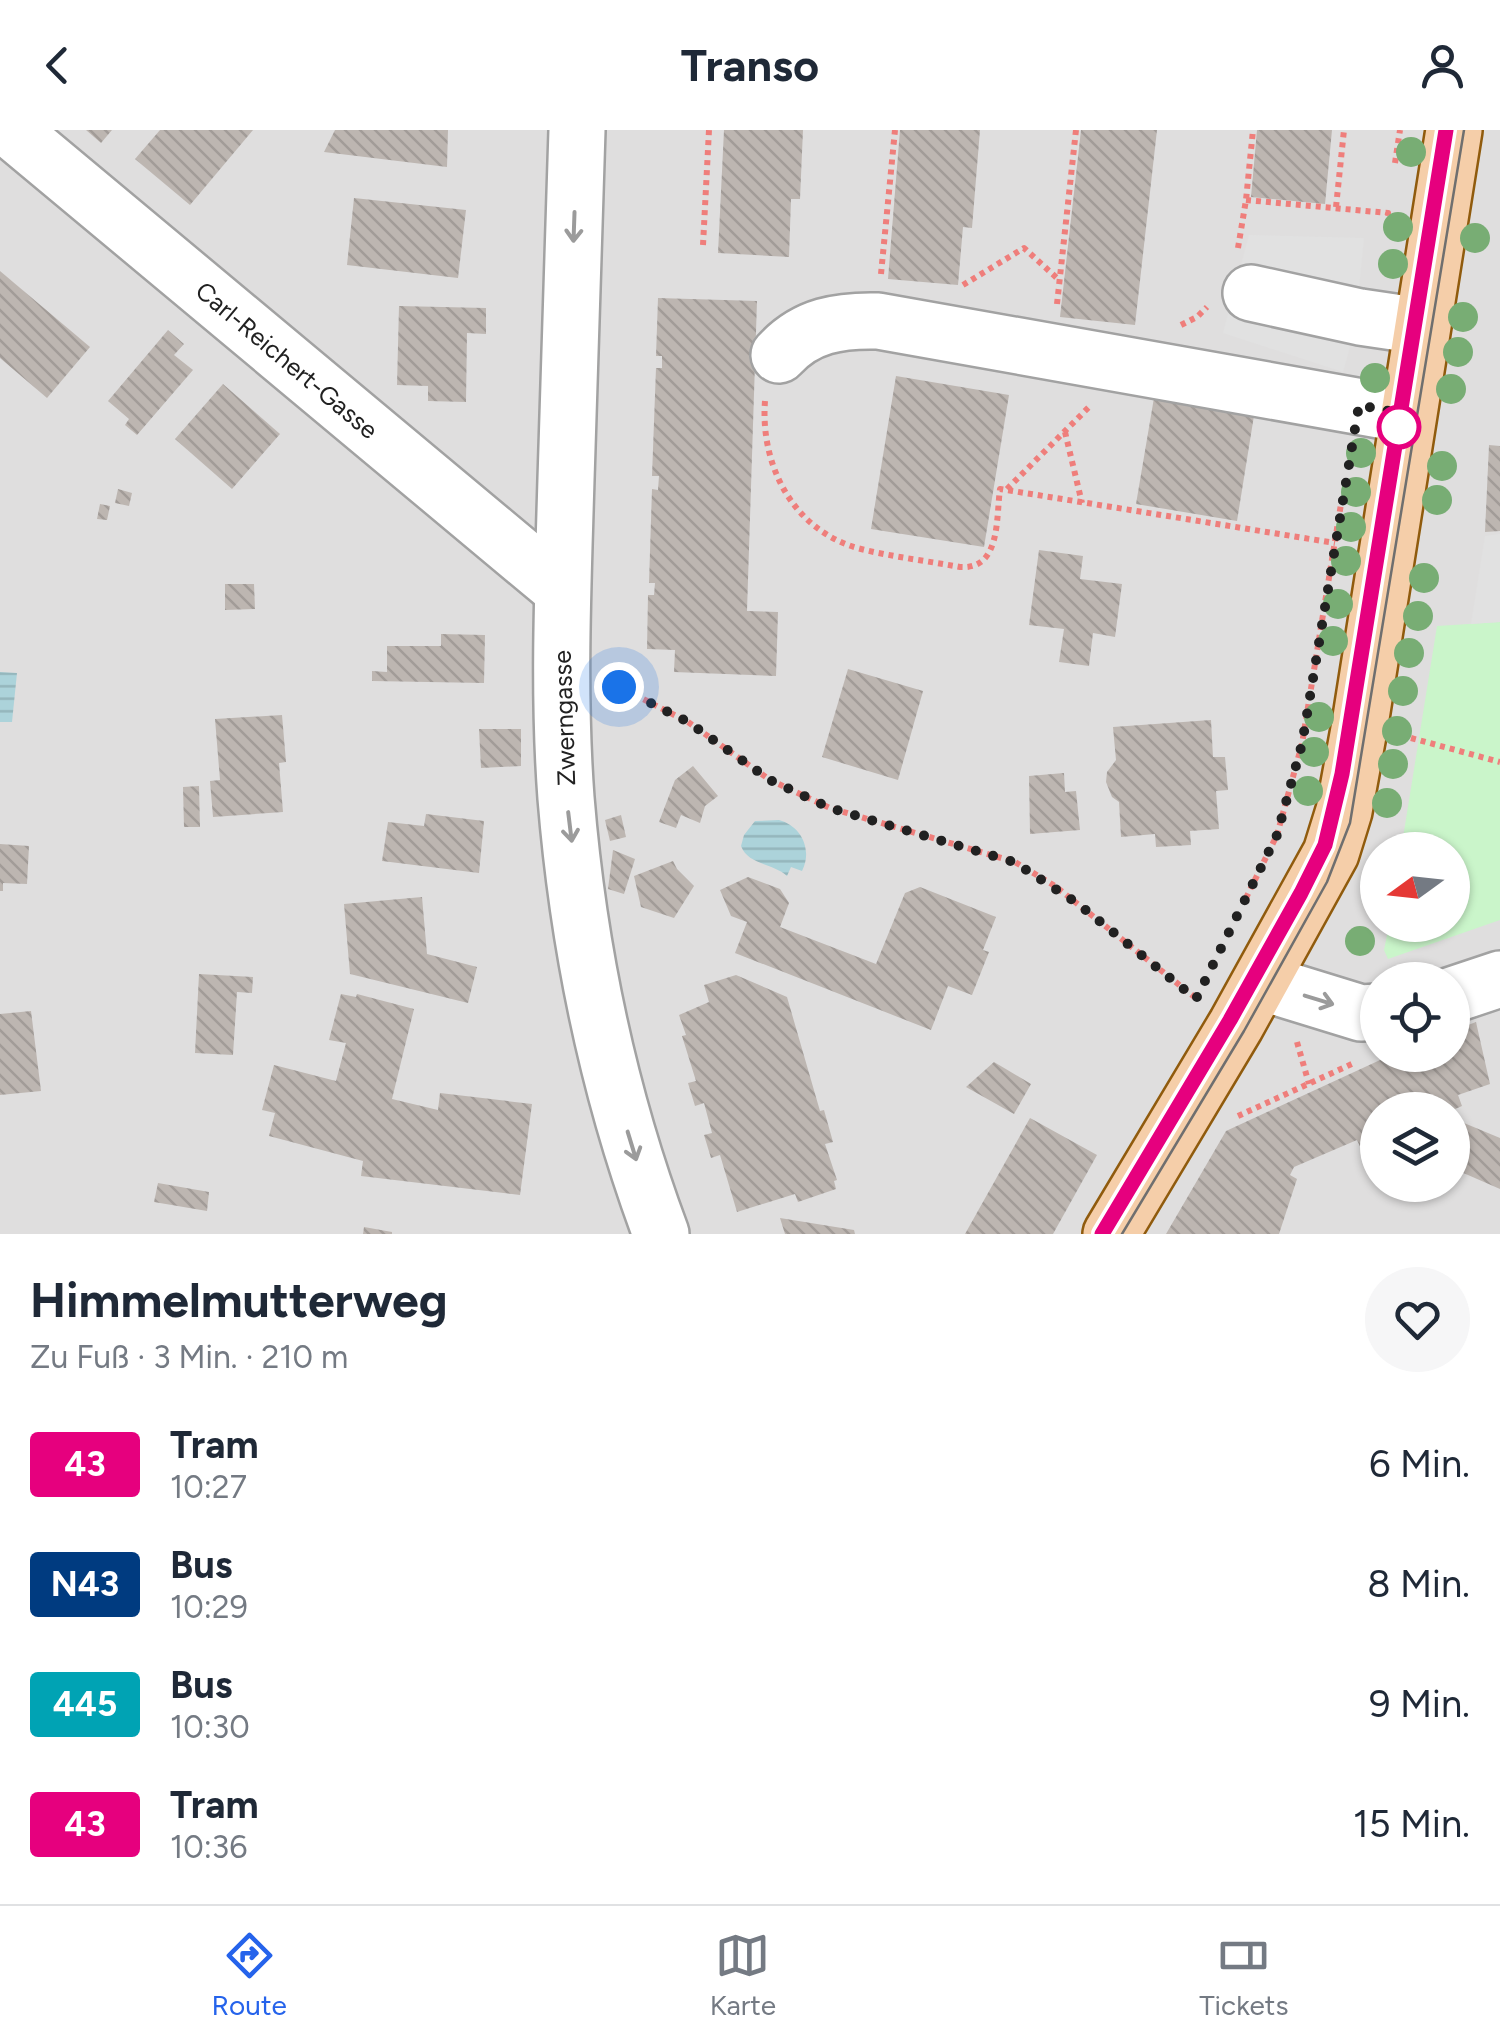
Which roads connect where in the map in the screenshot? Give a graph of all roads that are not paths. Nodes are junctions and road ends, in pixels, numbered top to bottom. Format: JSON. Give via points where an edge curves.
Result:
{"nodes":[{"id":1,"x":11,"y":130,"type":"edge"},
{"id":2,"x":577,"y":130,"type":"edge"},
{"id":3,"x":1454,"y":130,"type":"edge"},
{"id":4,"x":1234,"y":284,"type":"road end"},
{"id":5,"x":1422,"y":326,"type":"junction"},
{"id":6,"x":780,"y":355,"type":"road end"},
{"id":7,"x":1408,"y":415,"type":"junction"},
{"id":8,"x":562,"y":590,"type":"junction"},
{"id":9,"x":1500,"y":979,"type":"edge"},
{"id":10,"x":1470,"y":989,"type":"edge"},
{"id":11,"x":1225,"y":996,"type":"junction"},
{"id":12,"x":1360,"y":1014,"type":"edge"},
{"id":13,"x":660,"y":1234,"type":"edge"},
{"id":14,"x":1111,"y":1234,"type":"edge"}],
"edges":[{"from":1,"to":8,"type":"street","name":"Carl-Reichert-Gasse"},
{"from":2,"to":8,"type":"street","name":"Zwerngasse","one_way":true},
{"from":3,"to":5,"type":"main road"},
{"from":4,"to":5,"type":"street"},
{"from":5,"to":7,"type":"main road"},
{"from":6,"to":7,"type":"street","via":[[832,323],[878,322]]},
{"from":7,"to":11,"type":"main road","via":[[1340,831],[1331,853]]},
{"from":8,"to":13,"type":"street","name":"Zwerngasse","one_way":true,"via":[[566,799],[582,926],[612,1079]]},
{"from":9,"to":10,"type":"street"},
{"from":11,"to":12,"type":"street","one_way":true,"via":[[1270,985]]},
{"from":11,"to":14,"type":"main road"}]}
